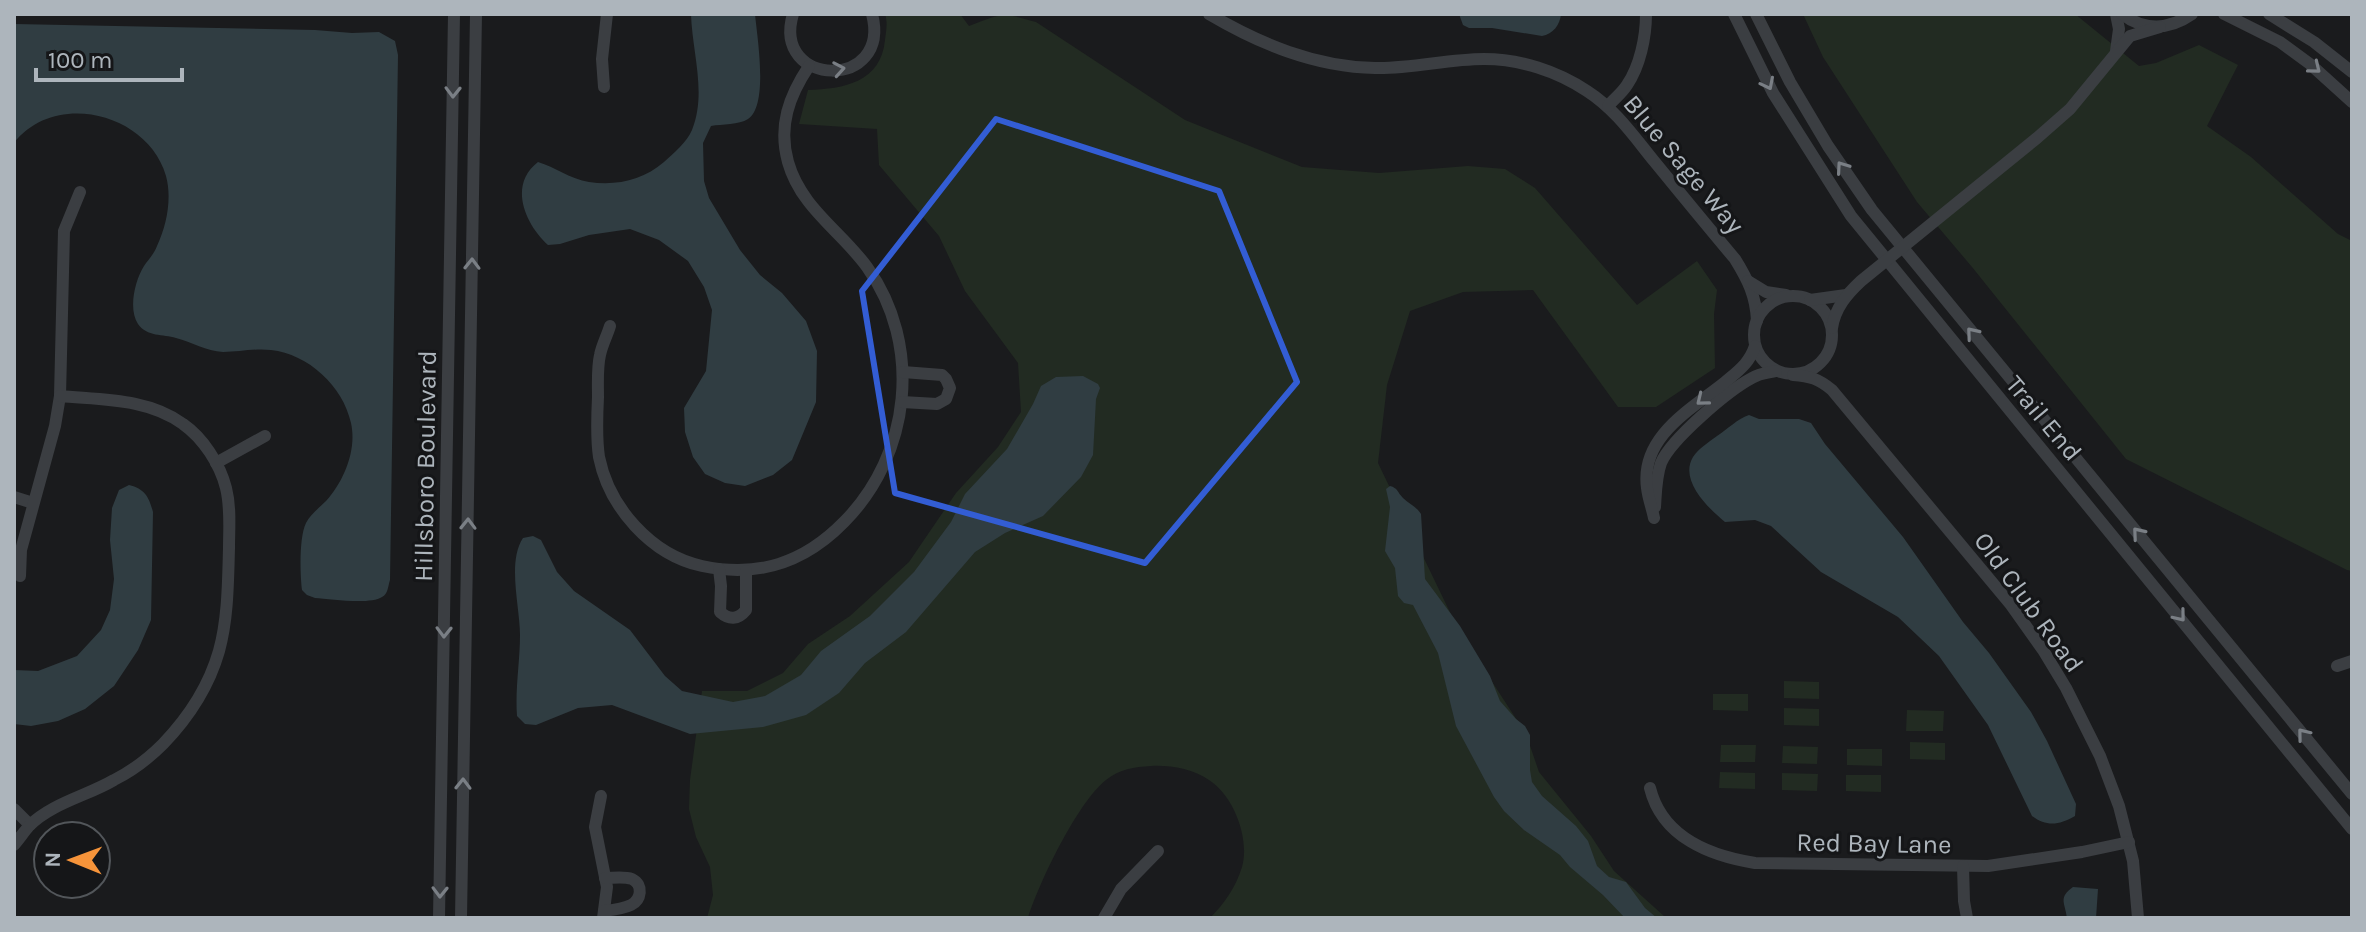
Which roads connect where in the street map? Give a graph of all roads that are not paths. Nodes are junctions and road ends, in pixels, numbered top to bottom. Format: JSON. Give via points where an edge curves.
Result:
{"nodes":[{"id":1,"x":454,"y":14,"type":"edge"},
{"id":2,"x":476,"y":14,"type":"edge"},
{"id":3,"x":607,"y":14,"type":"edge"},
{"id":4,"x":793,"y":14,"type":"edge"},
{"id":5,"x":872,"y":14,"type":"edge"},
{"id":6,"x":1209,"y":14,"type":"edge"},
{"id":7,"x":1646,"y":14,"type":"edge"},
{"id":8,"x":1734,"y":14,"type":"edge"},
{"id":9,"x":1756,"y":14,"type":"edge"},
{"id":10,"x":2119,"y":14,"type":"edge"},
{"id":11,"x":2192,"y":14,"type":"edge"},
{"id":12,"x":2224,"y":14,"type":"edge"},
{"id":13,"x":2269,"y":14,"type":"edge"},
{"id":14,"x":2289,"y":26,"type":"junction"},
{"id":15,"x":2160,"y":27,"type":"junction"},
{"id":16,"x":2280,"y":42,"type":"junction"},
{"id":17,"x":2116,"y":51,"type":"junction"},
{"id":18,"x":809,"y":66,"type":"junction"},
{"id":19,"x":2352,"y":72,"type":"edge"},
{"id":20,"x":604,"y":87,"type":"dead end"},
{"id":21,"x":2352,"y":102,"type":"edge"},
{"id":22,"x":1608,"y":106,"type":"junction"},
{"id":23,"x":80,"y":192,"type":"dead end"},
{"id":24,"x":1748,"y":281,"type":"junction"},
{"id":25,"x":1846,"y":295,"type":"junction"},
{"id":26,"x":1792,"y":296,"type":"junction"},
{"id":27,"x":1810,"y":300,"type":"junction"},
{"id":28,"x":1757,"y":321,"type":"junction"},
{"id":29,"x":610,"y":326,"type":"dead end"},
{"id":30,"x":1832,"y":328,"type":"junction"},
{"id":31,"x":1755,"y":346,"type":"junction"},
{"id":32,"x":1828,"y":353,"type":"junction"},
{"id":33,"x":1776,"y":371,"type":"junction"},
{"id":34,"x":903,"y":372,"type":"junction"},
{"id":35,"x":1793,"y":375,"type":"junction"},
{"id":36,"x":1832,"y":390,"type":"junction"},
{"id":37,"x":60,"y":396,"type":"junction"},
{"id":38,"x":902,"y":402,"type":"junction"},
{"id":39,"x":265,"y":436,"type":"dead end"},
{"id":40,"x":216,"y":463,"type":"junction"},
{"id":41,"x":14,"y":497,"type":"edge"},
{"id":42,"x":33,"y":503,"type":"junction"},
{"id":43,"x":719,"y":569,"type":"junction"},
{"id":44,"x":746,"y":571,"type":"junction"},
{"id":45,"x":20,"y":576,"type":"dead end"},
{"id":46,"x":2352,"y":661,"type":"edge"},
{"id":47,"x":2337,"y":666,"type":"dead end"},
{"id":48,"x":1650,"y":788,"type":"dead end"},
{"id":49,"x":2352,"y":794,"type":"edge"},
{"id":50,"x":601,"y":796,"type":"dead end"},
{"id":51,"x":14,"y":809,"type":"edge"},
{"id":52,"x":30,"y":825,"type":"junction"},
{"id":53,"x":2352,"y":829,"type":"edge"},
{"id":54,"x":2129,"y":842,"type":"junction"},
{"id":55,"x":14,"y":845,"type":"edge"},
{"id":56,"x":1158,"y":851,"type":"dead end"},
{"id":57,"x":1963,"y":866,"type":"junction"},
{"id":58,"x":605,"y":878,"type":"junction"},
{"id":59,"x":604,"y":915,"type":"edge"},
{"id":60,"x":439,"y":918,"type":"edge"},
{"id":61,"x":461,"y":918,"type":"edge"},
{"id":62,"x":1104,"y":918,"type":"edge"},
{"id":63,"x":1967,"y":918,"type":"edge"},
{"id":64,"x":2138,"y":918,"type":"edge"}],
"edges":[{"from":1,"to":60,"type":"street","name":"Hillsboro Boulevard","one_way":true},
{"from":61,"to":2,"type":"street","name":"Hillsboro Boulevard","one_way":true},
{"from":3,"to":20,"type":"street"},
{"from":4,"to":18,"type":"street","via":[[791,39]]},
{"from":18,"to":5,"type":"street","one_way":true,"via":[[829,72],[858,63],[872,45]]},
{"from":6,"to":22,"type":"street","name":"Blue Sage Way","via":[[1287,52],[1344,65],[1401,68],[1484,59],[1540,67]]},
{"from":7,"to":22,"type":"street","via":[[1637,64]]},
{"from":8,"to":53,"type":"street","name":"Trail End","one_way":true,"via":[[1773,93],[1873,244]]},
{"from":49,"to":9,"type":"street","name":"Trail End","one_way":true,"via":[[1888,230],[1828,146]]},
{"from":10,"to":15,"type":"street"},
{"from":10,"to":17,"type":"street"},
{"from":11,"to":15,"type":"street"},
{"from":12,"to":16,"type":"street"},
{"from":13,"to":14,"type":"street"},
{"from":14,"to":16,"type":"street"},
{"from":14,"to":19,"type":"street"},
{"from":15,"to":17,"type":"street","via":[[2130,36]]},
{"from":16,"to":21,"type":"street","one_way":true},
{"from":17,"to":25,"type":"street","via":[[2048,129]]},
{"from":18,"to":34,"type":"street","via":[[788,104],[784,145],[789,164],[807,202],[854,251],[880,289],[892,315]]},
{"from":22,"to":24,"type":"street","name":"Blue Sage Way"},
{"from":23,"to":37,"type":"street","via":[[64,231]]},
{"from":24,"to":26,"type":"street","via":[[1766,292]]},
{"from":24,"to":28,"type":"street","name":"Blue Sage Way"},
{"from":25,"to":27,"type":"street"},
{"from":25,"to":30,"type":"street"},
{"from":26,"to":27,"type":"street"},
{"from":26,"to":28,"type":"street","via":[[1774,301]]},
{"from":27,"to":30,"type":"street"},
{"from":28,"to":31,"type":"street"},
{"from":29,"to":43,"type":"street","via":[[599,357],[597,438],[608,487],[655,544],[697,565]]},
{"from":30,"to":32,"type":"street"},
{"from":31,"to":33,"type":"street"},
{"from":31,"to":33,"type":"street","one_way":true,"via":[[1747,364],[1668,427],[1653,448],[1647,487],[1654,518],[1658,474],[1671,446],[1745,382]]},
{"from":32,"to":35,"type":"street","via":[[1817,367]]},
{"from":32,"to":36,"type":"street"},
{"from":33,"to":35,"type":"street"},
{"from":34,"to":38,"type":"street"},
{"from":34,"to":38,"type":"street","via":[[942,375],[950,388],[937,404]]},
{"from":35,"to":36,"type":"street","name":"Old Club Road","via":[[1809,376]]},
{"from":36,"to":54,"type":"street","name":"Old Club Road","via":[[2043,650],[2100,756]]},
{"from":37,"to":40,"type":"street","via":[[136,403],[162,411],[183,424]]},
{"from":37,"to":42,"type":"street"},
{"from":38,"to":44,"type":"street","via":[[890,452],[854,513],[796,559]]},
{"from":39,"to":40,"type":"street"},
{"from":40,"to":52,"type":"street","via":[[229,513],[227,598],[219,652],[203,689],[183,721],[140,764]]},
{"from":41,"to":42,"type":"street"},
{"from":42,"to":45,"type":"street"},
{"from":43,"to":44,"type":"street"},
{"from":43,"to":44,"type":"street","via":[[720,612],[732,618],[746,610]]},
{"from":46,"to":47,"type":"street"},
{"from":48,"to":57,"type":"street","name":"Red Bay Lane","via":[[1672,828],[1704,850],[1728,858],[1755,863]]},
{"from":50,"to":58,"type":"street","via":[[595,827]]},
{"from":51,"to":52,"type":"street"},
{"from":52,"to":55,"type":"street"},
{"from":54,"to":57,"type":"street","name":"Red Bay Lane","via":[[2013,863]]},
{"from":54,"to":64,"type":"street","name":"Old Club Road"},
{"from":56,"to":62,"type":"street","via":[[1121,889]]},
{"from":57,"to":63,"type":"street"},
{"from":58,"to":59,"type":"street"},
{"from":58,"to":59,"type":"street","via":[[630,878],[640,888],[634,904]]}]}
